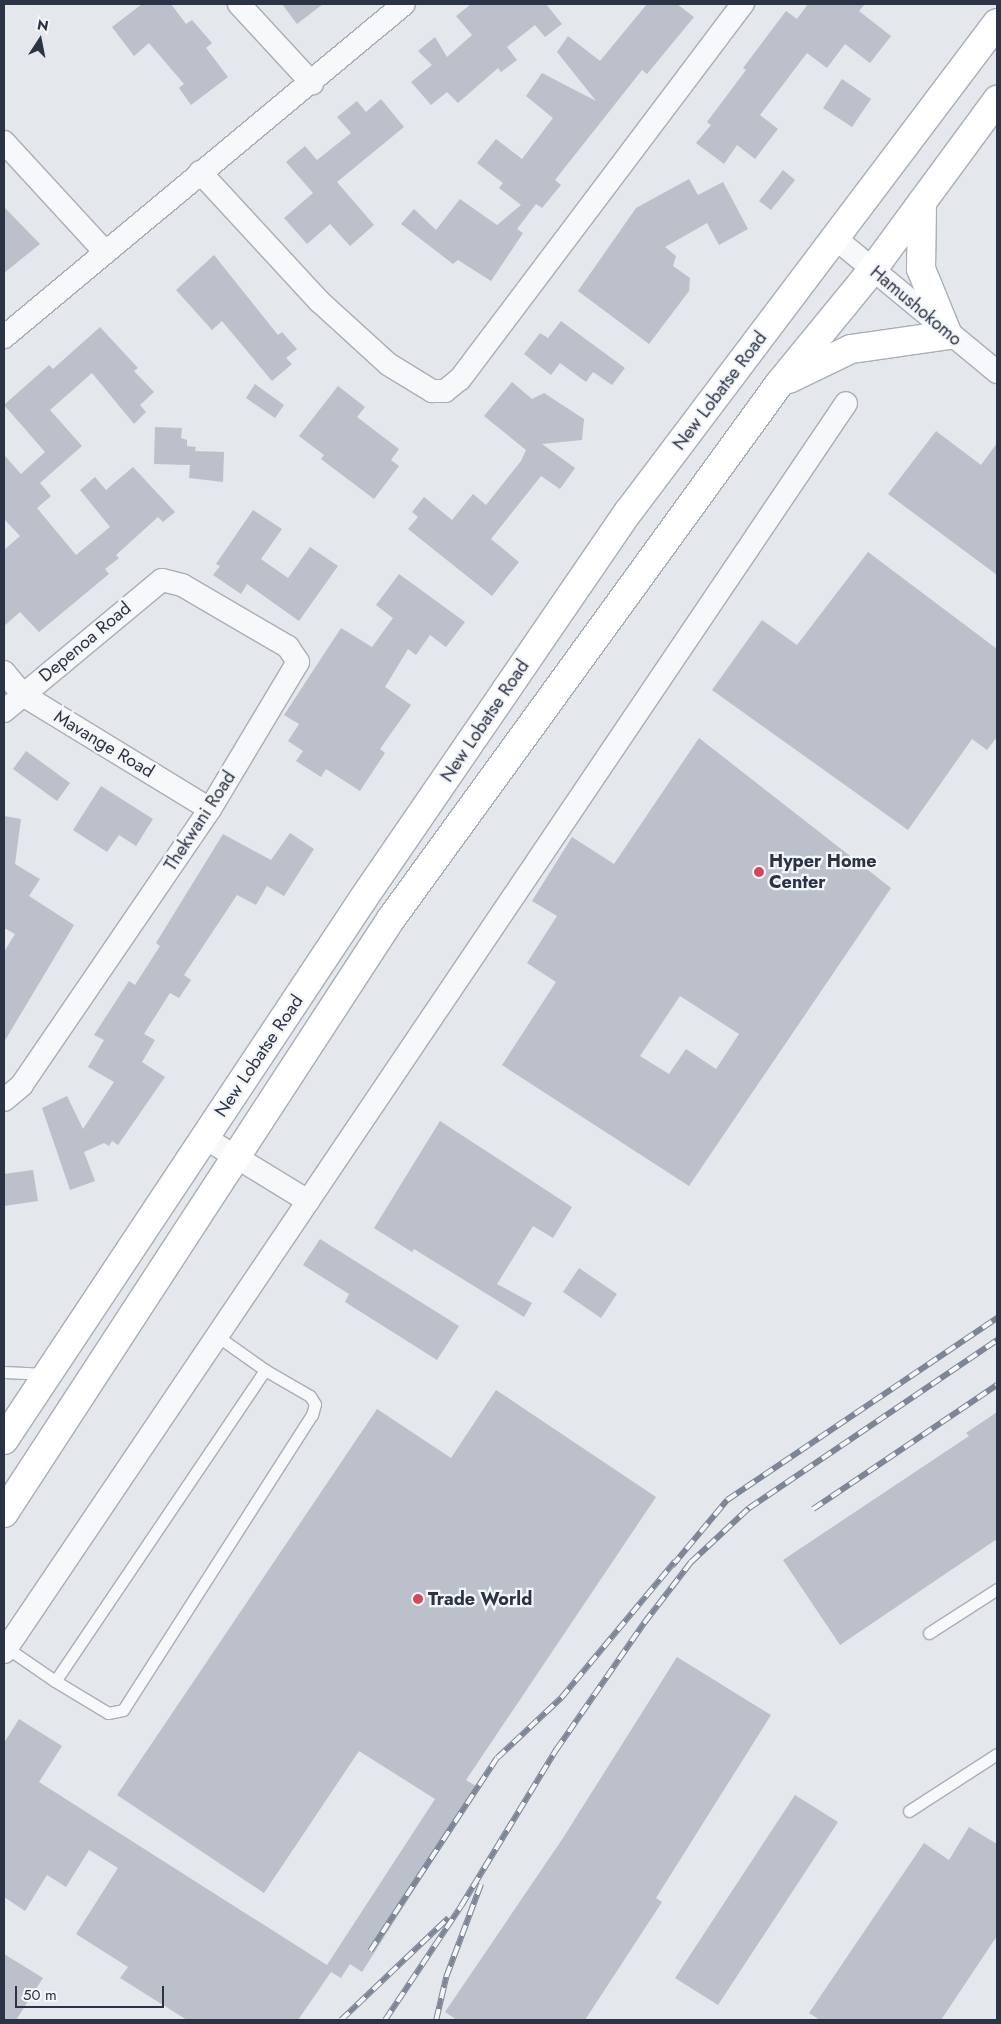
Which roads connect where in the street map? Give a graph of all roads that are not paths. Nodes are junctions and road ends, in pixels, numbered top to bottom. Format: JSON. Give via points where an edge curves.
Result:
{"nodes":[{"id":1,"x":239,"y":4,"type":"edge"},
{"id":2,"x":404,"y":4,"type":"edge"},
{"id":3,"x":743,"y":4,"type":"edge"},
{"id":4,"x":997,"y":23,"type":"edge"},
{"id":5,"x":312,"y":84,"type":"junction"},
{"id":6,"x":997,"y":100,"type":"edge"},
{"id":7,"x":4,"y":142,"type":"edge"},
{"id":8,"x":200,"y":172,"type":"junction"},
{"id":9,"x":922,"y":202,"type":"junction"},
{"id":10,"x":835,"y":238,"type":"junction"},
{"id":11,"x":105,"y":252,"type":"junction"},
{"id":12,"x":873,"y":269,"type":"junction"},
{"id":13,"x":948,"y":335,"type":"junction"},
{"id":14,"x":4,"y":337,"type":"edge"},
{"id":15,"x":997,"y":372,"type":"edge"},
{"id":16,"x":779,"y":384,"type":"junction"},
{"id":17,"x":846,"y":403,"type":"dead end"},
{"id":18,"x":168,"y":580,"type":"joint"},
{"id":19,"x":4,"y":672,"type":"edge"},
{"id":20,"x":23,"y":695,"type":"junction"},
{"id":21,"x":4,"y":711,"type":"edge"},
{"id":22,"x":210,"y":809,"type":"junction"},
{"id":23,"x":4,"y":1100,"type":"edge"},
{"id":24,"x":205,"y":1138,"type":"junction"},
{"id":25,"x":236,"y":1157,"type":"junction"},
{"id":26,"x":308,"y":1201,"type":"junction"},
{"id":27,"x":217,"y":1336,"type":"junction"},
{"id":28,"x":265,"y":1370,"type":"junction"},
{"id":29,"x":4,"y":1372,"type":"edge"},
{"id":30,"x":48,"y":1374,"type":"junction"},
{"id":31,"x":81,"y":1394,"type":"junction"},
{"id":32,"x":4,"y":1440,"type":"edge"},
{"id":33,"x":4,"y":1513,"type":"edge"},
{"id":34,"x":997,"y":1589,"type":"edge"},
{"id":35,"x":929,"y":1633,"type":"dead end"},
{"id":36,"x":5,"y":1650,"type":"edge"},
{"id":37,"x":55,"y":1681,"type":"junction"},
{"id":38,"x":997,"y":1754,"type":"edge"},
{"id":39,"x":909,"y":1811,"type":"dead end"}],
"edges":[{"from":1,"to":5,"type":"street"},
{"from":2,"to":5,"type":"street"},
{"from":3,"to":8,"type":"street","via":[[460,379],[446,391],[432,391],[388,364],[319,301]]},
{"from":4,"to":10,"type":"main road","name":"New Lobatse Road"},
{"from":5,"to":8,"type":"street"},
{"from":6,"to":9,"type":"main road"},
{"from":7,"to":11,"type":"street"},
{"from":8,"to":11,"type":"street"},
{"from":9,"to":12,"type":"main road"},
{"from":9,"to":13,"type":"main road","via":[[921,269]]},
{"from":10,"to":12,"type":"street","name":"Hamushokomo"},
{"from":10,"to":24,"type":"main road","name":"New Lobatse Road","via":[[629,512]]},
{"from":11,"to":14,"type":"street"},
{"from":12,"to":13,"type":"street","name":"Hamushokomo"},
{"from":12,"to":16,"type":"main road"},
{"from":13,"to":15,"type":"street","name":"Hamushokomo"},
{"from":13,"to":16,"type":"main road","via":[[851,349]]},
{"from":16,"to":25,"type":"main road","via":[[391,919]]},
{"from":17,"to":26,"type":"street"},
{"from":18,"to":20,"type":"street","name":"Depenoa Road","via":[[155,583]]},
{"from":18,"to":22,"type":"street","name":"Thekwani Road","via":[[288,646],[298,662]]},
{"from":19,"to":20,"type":"street","name":"Mavange Road"},
{"from":20,"to":21,"type":"street","name":"Depenoa Road"},
{"from":20,"to":22,"type":"street","name":"Mavange Road"},
{"from":22,"to":23,"type":"street","name":"Thekwani Road","via":[[22,1085]]},
{"from":24,"to":25,"type":"street"},
{"from":24,"to":30,"type":"main road","name":"New Lobatse Road"},
{"from":25,"to":26,"type":"street"},
{"from":25,"to":31,"type":"main road"},
{"from":26,"to":27,"type":"street"},
{"from":27,"to":28,"type":"lane"},
{"from":27,"to":36,"type":"street"},
{"from":28,"to":37,"type":"lane"},
{"from":28,"to":37,"type":"lane","via":[[310,1396],[314,1404],[312,1415],[123,1710],[108,1714]]},
{"from":29,"to":30,"type":"lane"},
{"from":30,"to":31,"type":"main road"},
{"from":30,"to":32,"type":"main road","name":"New Lobatse Road"},
{"from":31,"to":33,"type":"main road"},
{"from":34,"to":35,"type":"lane"},
{"from":36,"to":37,"type":"lane"},
{"from":38,"to":39,"type":"lane"}]}
